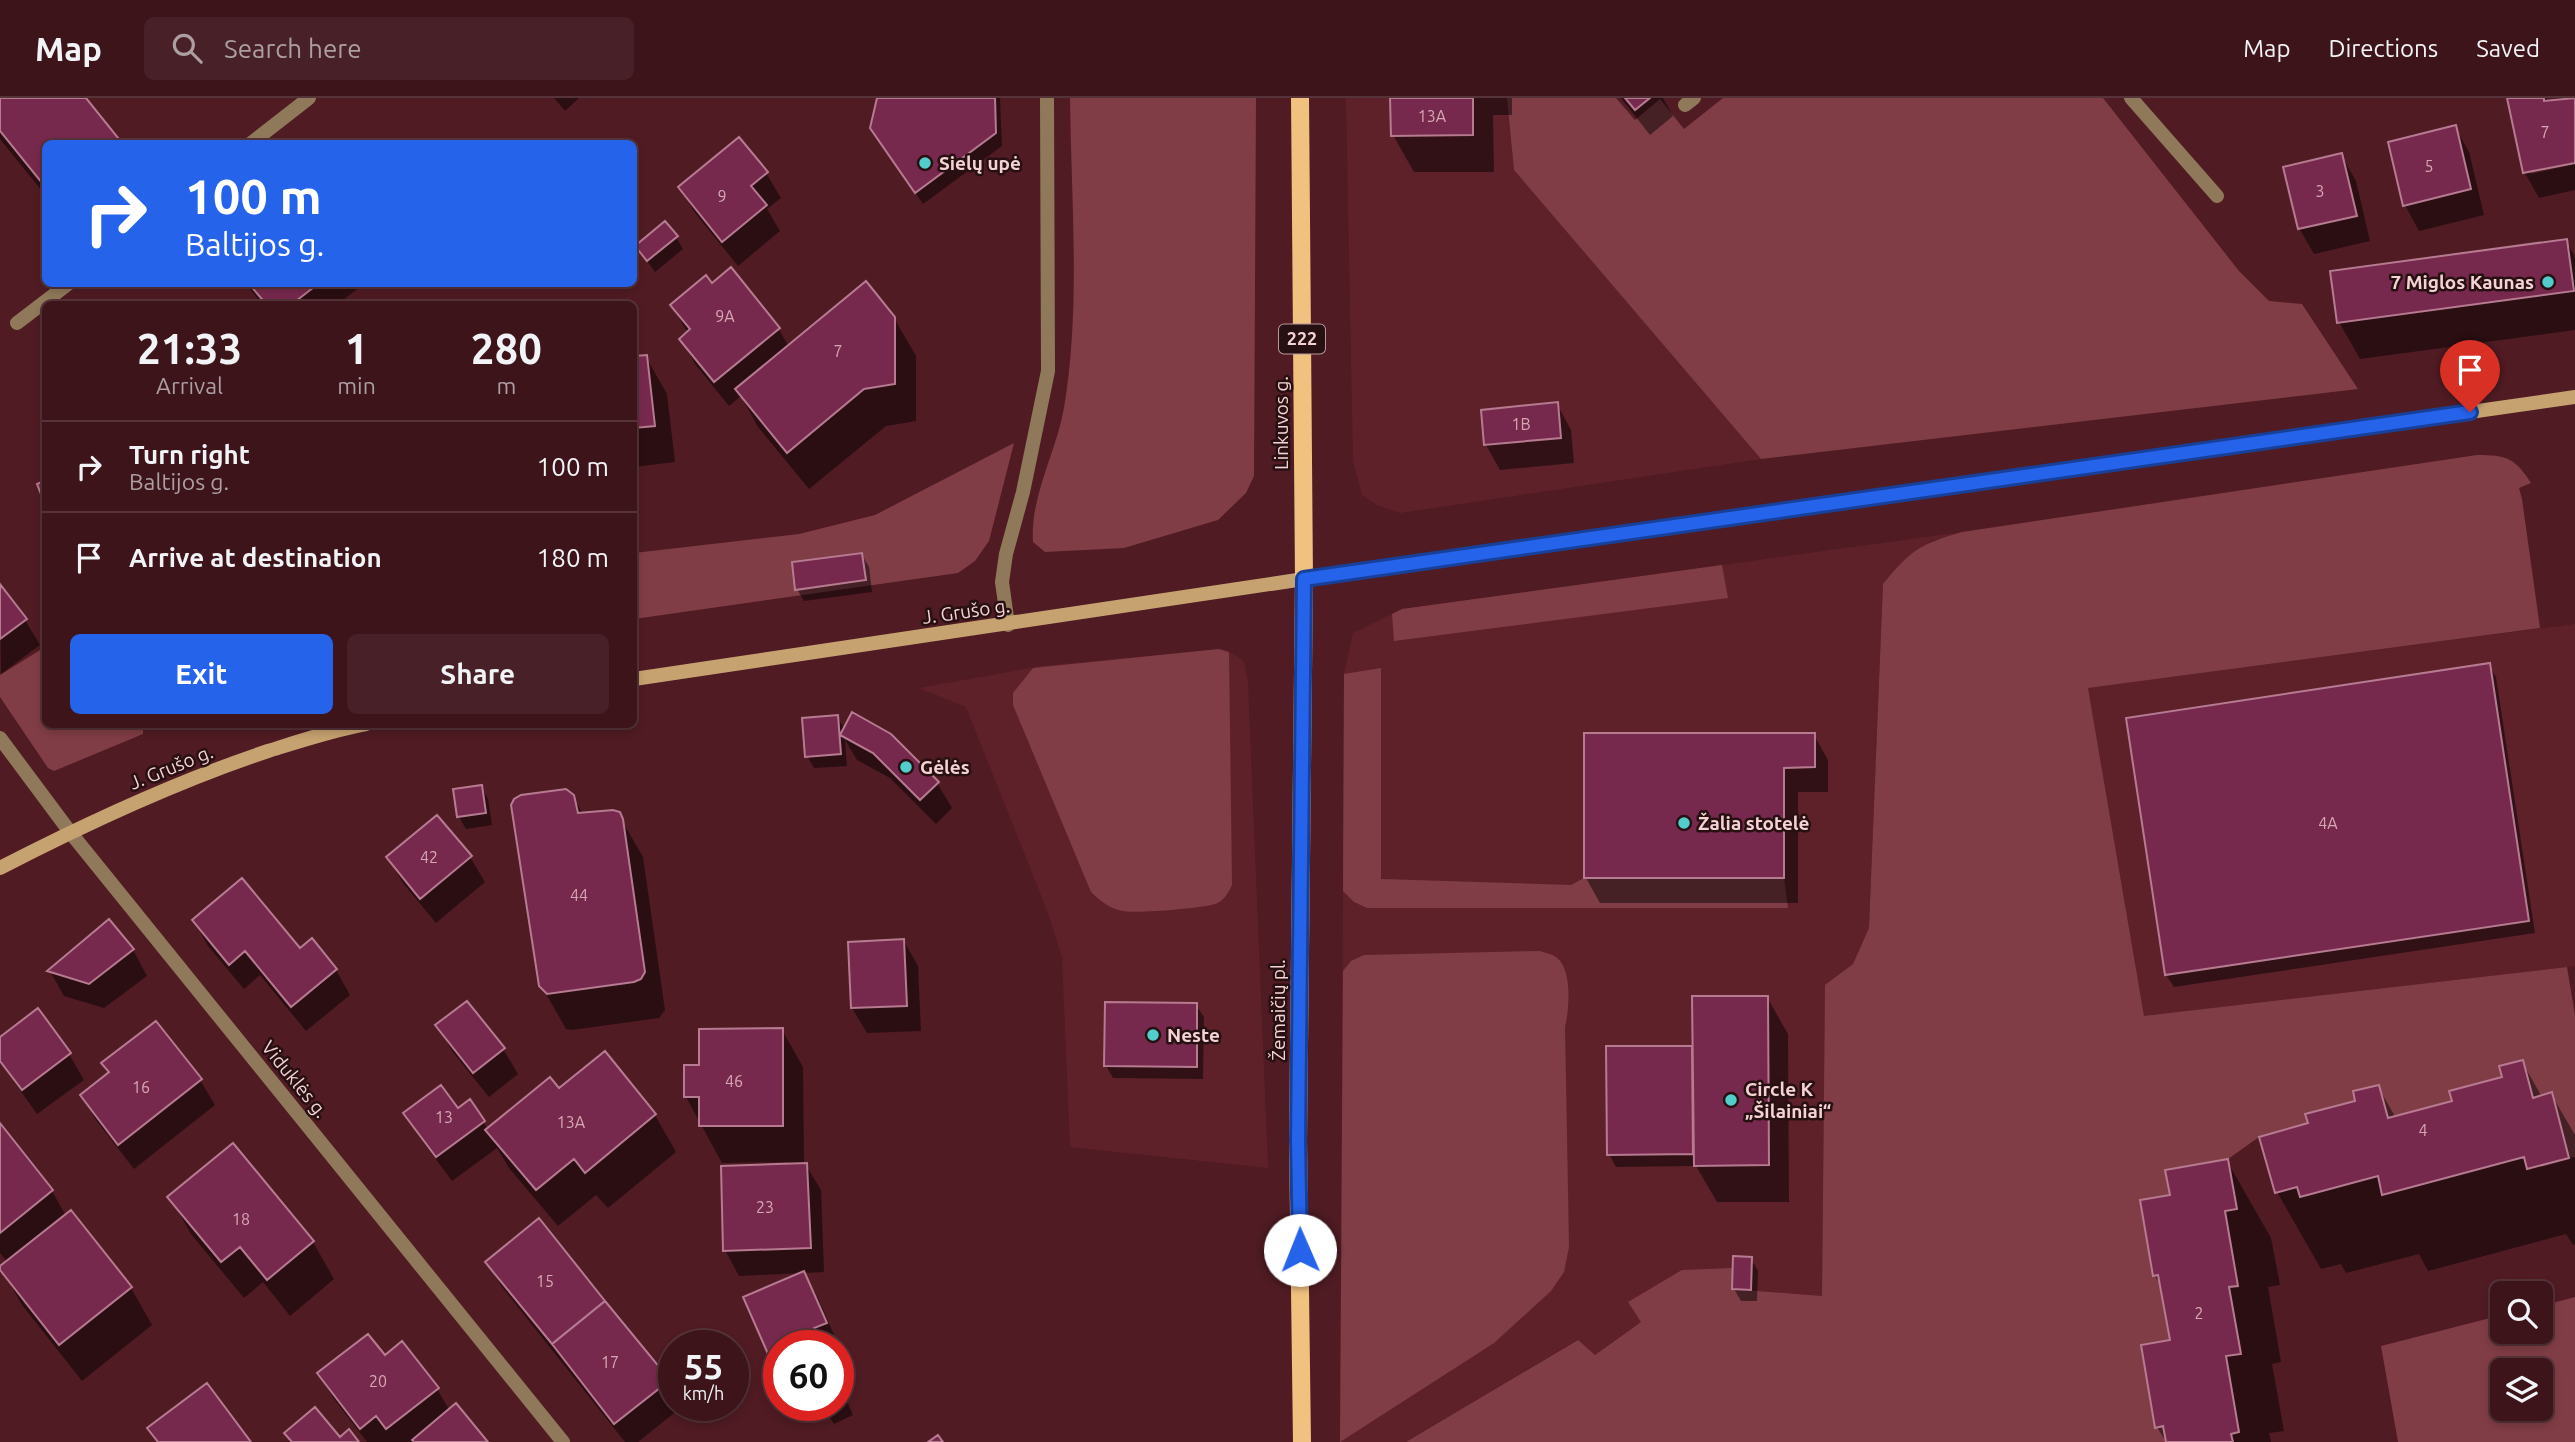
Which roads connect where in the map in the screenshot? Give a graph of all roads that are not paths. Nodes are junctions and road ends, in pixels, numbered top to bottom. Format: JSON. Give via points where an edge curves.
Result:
{"nodes":[{"id":1,"x":309,"y":98,"type":"edge"},
{"id":2,"x":1047,"y":98,"type":"edge"},
{"id":3,"x":1300,"y":98,"type":"edge"},
{"id":4,"x":2131,"y":98,"type":"edge"},
{"id":5,"x":255,"y":140,"type":"edge"},
{"id":6,"x":2217,"y":196,"type":"dead end"},
{"id":7,"x":64,"y":287,"type":"edge"},
{"id":8,"x":46,"y":301,"type":"edge"},
{"id":9,"x":42,"y":304,"type":"edge"},
{"id":10,"x":17,"y":323,"type":"dead end"},
{"id":11,"x":2575,"y":397,"type":"edge"},
{"id":12,"x":1304,"y":579,"type":"junction"},
{"id":13,"x":1008,"y":625,"type":"junction"},
{"id":14,"x":637,"y":679,"type":"edge"},
{"id":15,"x":351,"y":728,"type":"edge"},
{"id":16,"x":0,"y":738,"type":"edge"},
{"id":17,"x":71,"y":832,"type":"junction"},
{"id":18,"x":0,"y":868,"type":"edge"},
{"id":19,"x":563,"y":1442,"type":"edge"},
{"id":20,"x":1302,"y":1442,"type":"edge"}],
"edges":[{"from":1,"to":5,"type":"street"},
{"from":2,"to":13,"type":"street","via":[[1048,371],[1006,554],[1002,582]]},
{"from":3,"to":12,"type":"main road","name":"Linkuvos g.","number":"222"},
{"from":4,"to":6,"type":"street"},
{"from":7,"to":8,"type":"street"},
{"from":9,"to":10,"type":"street"},
{"from":11,"to":12,"type":"main road","name":"J. Grušo g."},
{"from":12,"to":13,"type":"main road","name":"J. Grušo g."},
{"from":12,"to":20,"type":"main road","name":"Žemaičių pl.","number":"222","via":[[1298,1140]]},
{"from":13,"to":14,"type":"main road","name":"J. Grušo g."},
{"from":15,"to":17,"type":"main road","name":"J. Grušo g.","via":[[181,781]]},
{"from":16,"to":17,"type":"street","name":"Viduklės g."},
{"from":17,"to":18,"type":"main road","name":"J. Grušo g."},
{"from":17,"to":19,"type":"street","name":"Viduklės g."}]}
